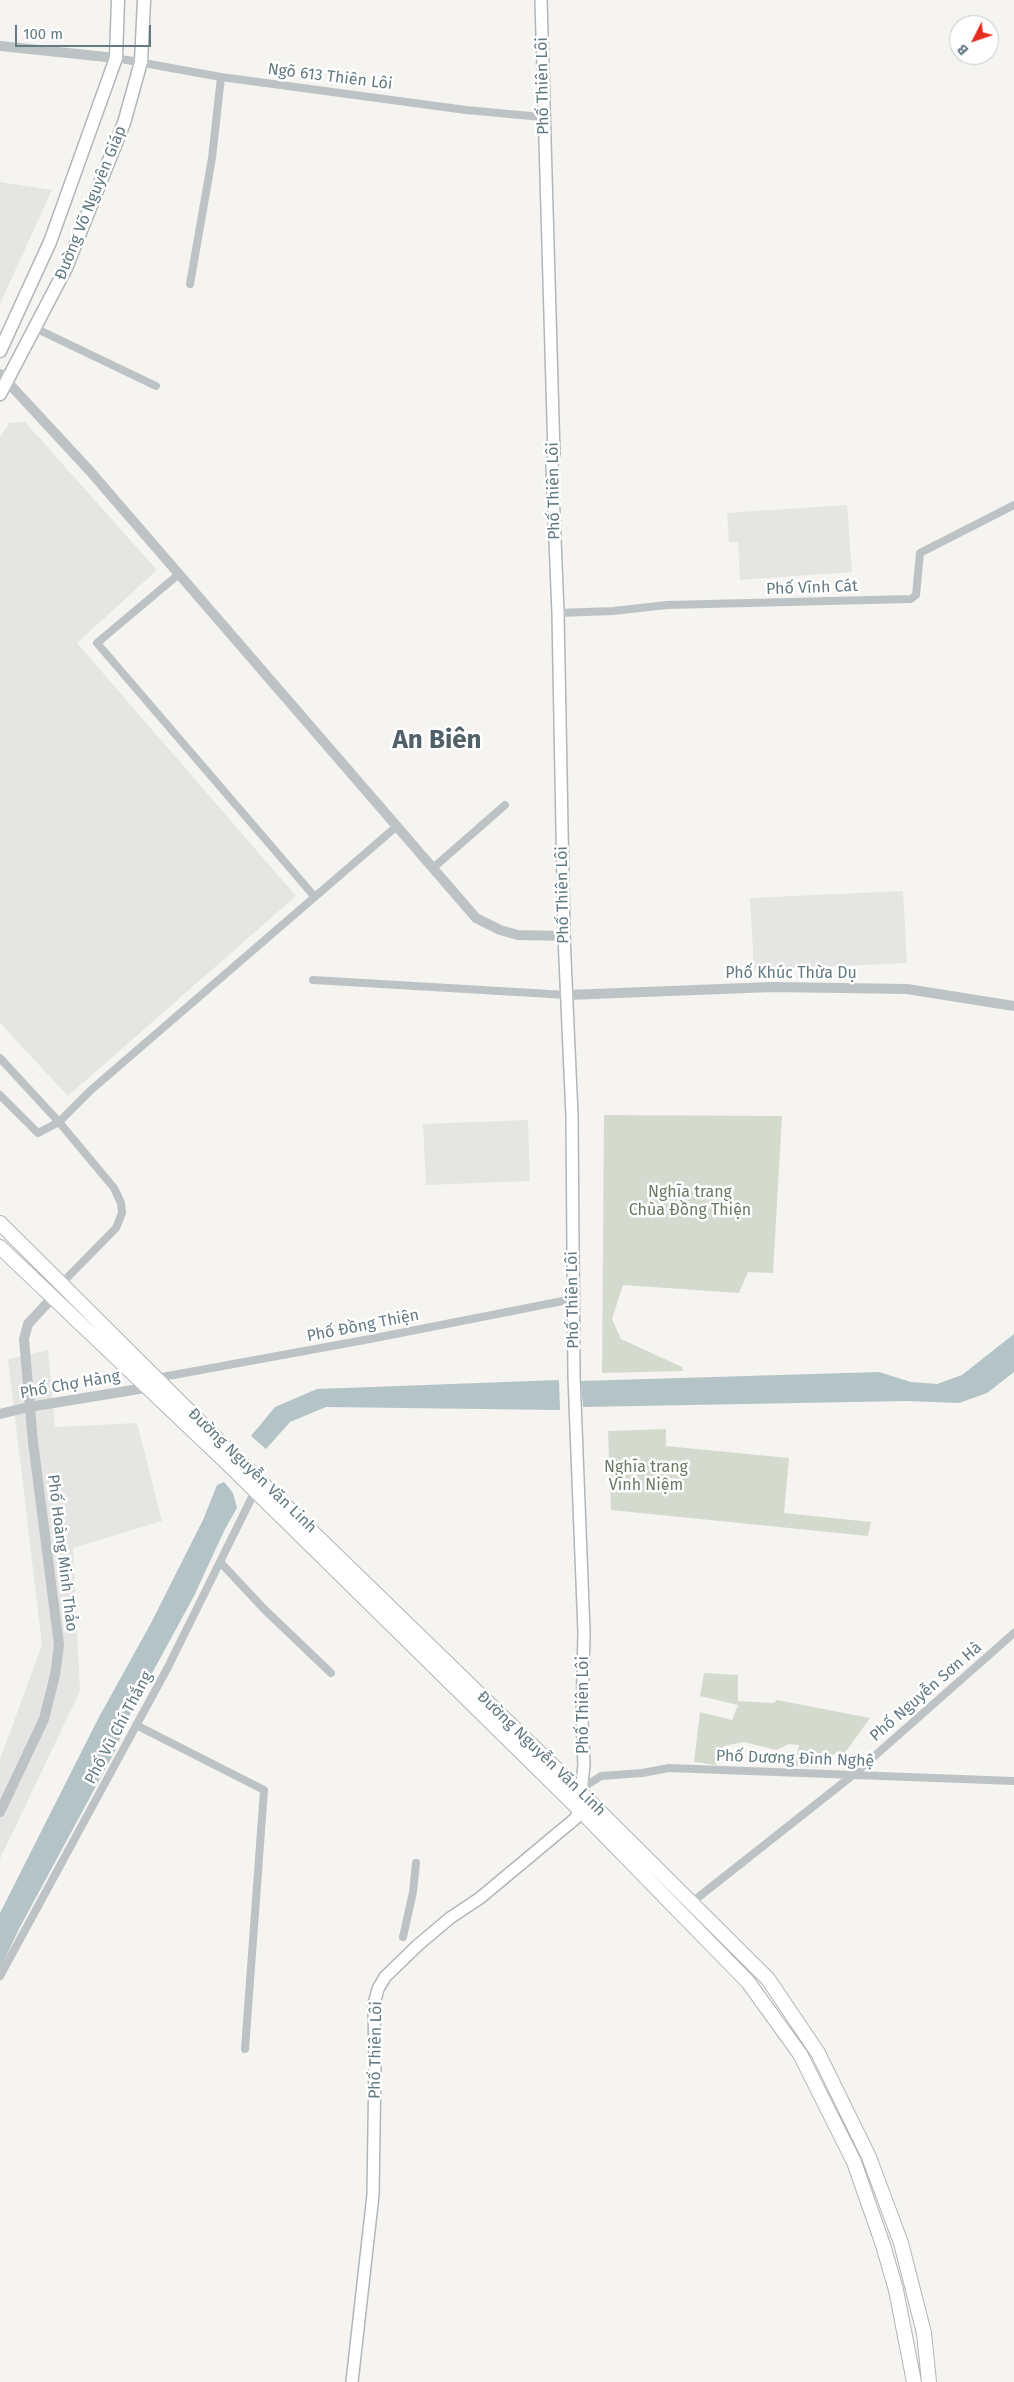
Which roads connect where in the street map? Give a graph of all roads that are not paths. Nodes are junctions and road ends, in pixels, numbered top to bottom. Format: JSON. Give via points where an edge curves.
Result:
{"nodes":[{"id":1,"x":118,"y":0,"type":"edge"},
{"id":2,"x":144,"y":0,"type":"edge"},
{"id":3,"x":540,"y":0,"type":"edge"},
{"id":4,"x":0,"y":46,"type":"edge"},
{"id":5,"x":116,"y":58,"type":"junction"},
{"id":6,"x":141,"y":62,"type":"junction"},
{"id":7,"x":221,"y":77,"type":"junction"},
{"id":8,"x":542,"y":118,"type":"junction"},
{"id":9,"x":190,"y":284,"type":"dead end"},
{"id":10,"x":35,"y":328,"type":"junction"},
{"id":11,"x":0,"y":351,"type":"edge"},
{"id":12,"x":4,"y":377,"type":"edge"},
{"id":13,"x":156,"y":386,"type":"dead end"},
{"id":14,"x":0,"y":394,"type":"edge"},
{"id":15,"x":1014,"y":505,"type":"edge"},
{"id":16,"x":178,"y":574,"type":"junction"},
{"id":17,"x":558,"y":613,"type":"junction"},
{"id":18,"x":506,"y":805,"type":"dead end"},
{"id":19,"x":397,"y":826,"type":"junction"},
{"id":20,"x":433,"y":868,"type":"junction"},
{"id":21,"x":314,"y":896,"type":"junction"},
{"id":22,"x":564,"y":936,"type":"junction"},
{"id":23,"x":313,"y":980,"type":"dead end"},
{"id":24,"x":567,"y":995,"type":"junction"},
{"id":25,"x":1014,"y":1006,"type":"edge"},
{"id":26,"x":0,"y":1058,"type":"edge"},
{"id":27,"x":0,"y":1095,"type":"edge"},
{"id":28,"x":59,"y":1122,"type":"junction"},
{"id":29,"x":0,"y":1224,"type":"edge"},
{"id":30,"x":0,"y":1247,"type":"edge"},
{"id":31,"x":61,"y":1284,"type":"junction"},
{"id":32,"x":53,"y":1297,"type":"junction"},
{"id":33,"x":573,"y":1299,"type":"junction"},
{"id":34,"x":157,"y":1378,"type":"junction"},
{"id":35,"x":146,"y":1388,"type":"junction"},
{"id":36,"x":29,"y":1406,"type":"junction"},
{"id":37,"x":0,"y":1414,"type":"edge"},
{"id":38,"x":228,"y":1457,"type":"junction"},
{"id":39,"x":256,"y":1484,"type":"junction"},
{"id":40,"x":221,"y":1563,"type":"junction"},
{"id":41,"x":1014,"y":1633,"type":"edge"},
{"id":42,"x":331,"y":1673,"type":"dead end"},
{"id":43,"x":136,"y":1725,"type":"junction"},
{"id":44,"x":853,"y":1775,"type":"junction"},
{"id":45,"x":1014,"y":1781,"type":"edge"},
{"id":46,"x":580,"y":1791,"type":"junction"},
{"id":47,"x":579,"y":1809,"type":"junction"},
{"id":48,"x":0,"y":1812,"type":"edge"},
{"id":49,"x":416,"y":1863,"type":"dead end"},
{"id":50,"x":691,"y":1903,"type":"junction"},
{"id":51,"x":403,"y":1937,"type":"dead end"},
{"id":52,"x":0,"y":1976,"type":"edge"},
{"id":53,"x":245,"y":2048,"type":"dead end"},
{"id":54,"x":352,"y":2382,"type":"edge"},
{"id":55,"x":914,"y":2382,"type":"edge"},
{"id":56,"x":929,"y":2382,"type":"edge"}],
"edges":[{"from":1,"to":5,"type":"main road","name":"Đường Võ Nguyên Giáp"},
{"from":2,"to":6,"type":"main road","name":"Đường Võ Nguyên Giáp"},
{"from":3,"to":8,"type":"main road","name":"Phố Thiên Lôi"},
{"from":4,"to":5,"type":"street"},
{"from":5,"to":6,"type":"street","name":"Ngõ 613 Thiên Lôi"},
{"from":5,"to":11,"type":"main road","name":"Đường Võ Nguyên Giáp","via":[[50,242]]},
{"from":6,"to":7,"type":"street","name":"Ngõ 613 Thiên Lôi"},
{"from":6,"to":10,"type":"main road","name":"Đường Võ Nguyên Giáp","via":[[124,123],[66,268]]},
{"from":7,"to":8,"type":"street","name":"Ngõ 613 Thiên Lôi"},
{"from":7,"to":9,"type":"street","via":[[212,158]]},
{"from":8,"to":17,"type":"main road","name":"Phố Thiên Lôi"},
{"from":10,"to":12,"type":"main road","name":"Đường Võ Nguyên Giáp"},
{"from":10,"to":13,"type":"street"},
{"from":12,"to":14,"type":"main road","name":"Đường Võ Nguyên Giáp"},
{"from":12,"to":16,"type":"street"},
{"from":15,"to":17,"type":"street","name":"Phố Vĩnh Cát","via":[[920,552],[916,595],[911,599],[667,605]]},
{"from":16,"to":19,"type":"street"},
{"from":16,"to":21,"type":"street","via":[[97,643]]},
{"from":17,"to":22,"type":"main road","name":"Phố Thiên Lôi"},
{"from":18,"to":20,"type":"street"},
{"from":19,"to":20,"type":"street"},
{"from":19,"to":21,"type":"street"},
{"from":20,"to":22,"type":"street","via":[[476,918],[518,935]]},
{"from":21,"to":28,"type":"street","via":[[91,1090]]},
{"from":22,"to":24,"type":"main road","name":"Phố Thiên Lôi"},
{"from":23,"to":24,"type":"street"},
{"from":24,"to":25,"type":"street","name":"Phố Khúc Thừa Dụ","via":[[773,987],[907,989]]},
{"from":24,"to":33,"type":"main road","name":"Phố Thiên Lôi","via":[[572,1116]]},
{"from":26,"to":28,"type":"street"},
{"from":27,"to":28,"type":"street","via":[[38,1132]]},
{"from":28,"to":31,"type":"street","via":[[114,1188],[122,1213],[116,1228]]},
{"from":29,"to":31,"type":"highway","name":"Đường Nguyễn Văn Linh"},
{"from":30,"to":32,"type":"highway","name":"Đường Nguyễn Văn Linh"},
{"from":31,"to":34,"type":"highway","name":"Đường Nguyễn Văn Linh"},
{"from":32,"to":35,"type":"highway","name":"Đường Nguyễn Văn Linh"},
{"from":32,"to":36,"type":"street","name":"Phố Hoàng Minh Thảo","via":[[24,1332]]},
{"from":33,"to":34,"type":"street","name":"Phố Đồng Thiện"},
{"from":33,"to":46,"type":"main road","name":"Phố Thiên Lôi","via":[[584,1632],[584,1765]]},
{"from":34,"to":38,"type":"highway","name":"Đường Nguyễn Văn Linh"},
{"from":35,"to":36,"type":"street","name":"Phố Chợ Hàng"},
{"from":35,"to":38,"type":"highway","name":"Đường Nguyễn Văn Linh"},
{"from":36,"to":37,"type":"street","name":"Phố Chợ Hàng"},
{"from":36,"to":48,"type":"street","name":"Phố Hoàng Minh Thảo","via":[[59,1645],[44,1719]]},
{"from":38,"to":39,"type":"highway","name":"Đường Nguyễn Văn Linh"},
{"from":39,"to":40,"type":"street","name":"Phố Vũ Chí Thắng"},
{"from":39,"to":46,"type":"highway","name":"Đường Nguyễn Văn Linh"},
{"from":39,"to":47,"type":"highway","name":"Đường Nguyễn Văn Linh"},
{"from":40,"to":42,"type":"street"},
{"from":40,"to":43,"type":"street","name":"Phố Vũ Chí Thắng"},
{"from":41,"to":44,"type":"street","name":"Phố Nguyễn Sơn Hà"},
{"from":43,"to":52,"type":"street","name":"Phố Vũ Chí Thắng"},
{"from":43,"to":53,"type":"street","via":[[264,1790]]},
{"from":44,"to":45,"type":"street","name":"Phố Dương Đình Nghệ"},
{"from":44,"to":46,"type":"street","name":"Phố Dương Đình Nghệ","via":[[669,1768],[601,1776]]},
{"from":44,"to":50,"type":"street","name":"Phố Nguyễn Sơn Hà"},
{"from":46,"to":47,"type":"main road","name":"Phố Thiên Lôi"},
{"from":46,"to":50,"type":"highway","name":"Đường Nguyễn Văn Linh"},
{"from":47,"to":54,"type":"main road","name":"Phố Thiên Lôi","via":[[576,1818],[517,1868],[418,1945],[385,1977],[378,1989],[374,2004],[373,2195]]},
{"from":47,"to":55,"type":"highway","name":"Đường Nguyễn Văn Linh","via":[[748,1982],[800,2054],[854,2162],[883,2245],[896,2290]]},
{"from":49,"to":51,"type":"street"},
{"from":50,"to":56,"type":"highway","name":"Đường Nguyễn Văn Linh","via":[[768,1979],[818,2053],[869,2157],[901,2243],[924,2333]]}]}
